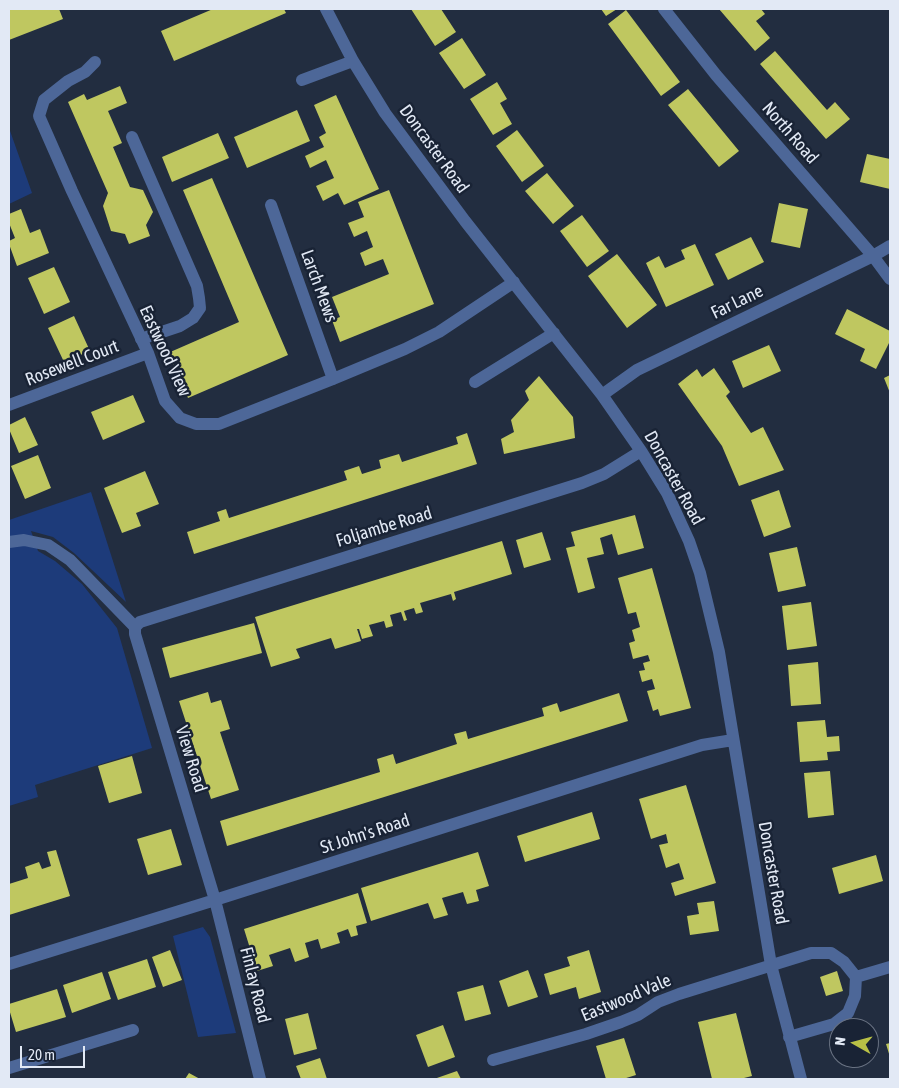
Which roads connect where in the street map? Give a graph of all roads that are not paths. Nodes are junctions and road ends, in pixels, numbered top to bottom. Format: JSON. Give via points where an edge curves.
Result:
{"nodes":[{"id":1,"x":326,"y":9,"type":"edge"},
{"id":2,"x":664,"y":9,"type":"edge"},
{"id":3,"x":353,"y":60,"type":"junction"},
{"id":4,"x":95,"y":62,"type":"dead end"},
{"id":5,"x":302,"y":80,"type":"dead end"},
{"id":6,"x":132,"y":137,"type":"dead end"},
{"id":7,"x":271,"y":205,"type":"dead end"},
{"id":8,"x":890,"y":246,"type":"edge"},
{"id":9,"x":873,"y":256,"type":"junction"},
{"id":10,"x":890,"y":279,"type":"edge"},
{"id":11,"x":514,"y":282,"type":"junction"},
{"id":12,"x":554,"y":333,"type":"junction"},
{"id":13,"x":141,"y":339,"type":"junction"},
{"id":14,"x":148,"y":353,"type":"junction"},
{"id":15,"x":334,"y":379,"type":"junction"},
{"id":16,"x":475,"y":382,"type":"dead end"},
{"id":17,"x":602,"y":396,"type":"junction"},
{"id":18,"x":9,"y":405,"type":"edge"},
{"id":19,"x":641,"y":451,"type":"junction"},
{"id":20,"x":9,"y":542,"type":"edge"},
{"id":21,"x":135,"y":627,"type":"junction"},
{"id":22,"x":733,"y":740,"type":"junction"},
{"id":23,"x":215,"y":900,"type":"junction"},
{"id":24,"x":9,"y":964,"type":"edge"},
{"id":25,"x":771,"y":965,"type":"junction"},
{"id":26,"x":890,"y":967,"type":"edge"},
{"id":27,"x":856,"y":977,"type":"junction"},
{"id":28,"x":133,"y":1030,"type":"dead end"},
{"id":29,"x":789,"y":1037,"type":"junction"},
{"id":30,"x":493,"y":1060,"type":"dead end"},
{"id":31,"x":9,"y":1068,"type":"edge"},
{"id":32,"x":260,"y":1079,"type":"edge"},
{"id":33,"x":801,"y":1079,"type":"edge"}],
"edges":[{"from":1,"to":3,"type":"street","name":"Doncaster Road"},
{"from":2,"to":9,"type":"street","name":"North Road","via":[[716,75]]},
{"from":3,"to":5,"type":"street"},
{"from":3,"to":11,"type":"street","name":"Doncaster Road","via":[[385,113]]},
{"from":4,"to":13,"type":"street","name":"Eastwood View","via":[[44,100],[39,116]]},
{"from":6,"to":13,"type":"street","via":[[200,298],[200,308],[193,318],[180,326]]},
{"from":7,"to":15,"type":"street","name":"Larch Mews"},
{"from":8,"to":9,"type":"street","name":"Far Lane"},
{"from":9,"to":10,"type":"street","name":"North Road"},
{"from":9,"to":17,"type":"street","name":"Far Lane","via":[[637,370]]},
{"from":11,"to":12,"type":"street","name":"Doncaster Road"},
{"from":11,"to":15,"type":"street","name":"Eastwood View","via":[[439,332]]},
{"from":12,"to":16,"type":"street"},
{"from":12,"to":17,"type":"street","name":"Doncaster Road"},
{"from":13,"to":14,"type":"street","name":"Eastwood View"},
{"from":14,"to":15,"type":"street","name":"Eastwood View","via":[[165,401],[180,418],[196,424],[219,424]]},
{"from":14,"to":18,"type":"street","name":"Rosewell Court"},
{"from":17,"to":19,"type":"street","name":"Doncaster Road"},
{"from":19,"to":21,"type":"street","name":"Foljambe Road","via":[[604,474],[582,483],[140,622]]},
{"from":19,"to":22,"type":"street","name":"Doncaster Road","via":[[667,493],[700,573],[719,652]]},
{"from":20,"to":21,"type":"street","via":[[24,540],[48,545],[70,560]]},
{"from":21,"to":23,"type":"street","name":"View Road","via":[[134,634]]},
{"from":22,"to":23,"type":"street","name":"St John's Road","via":[[693,748]]},
{"from":22,"to":25,"type":"street","name":"Doncaster Road"},
{"from":23,"to":24,"type":"street","name":"St John's Road"},
{"from":23,"to":32,"type":"street","name":"Finlay Road"},
{"from":25,"to":27,"type":"street","via":[[811,953],[831,952]]},
{"from":25,"to":29,"type":"street","name":"Doncaster Road"},
{"from":25,"to":30,"type":"street","name":"Eastwood Vale","via":[[679,994],[612,1025]]},
{"from":26,"to":27,"type":"street"},
{"from":27,"to":29,"type":"street","via":[[855,996],[848,1013],[834,1024]]},
{"from":28,"to":31,"type":"street"},
{"from":29,"to":33,"type":"street","name":"Doncaster Road"}]}
